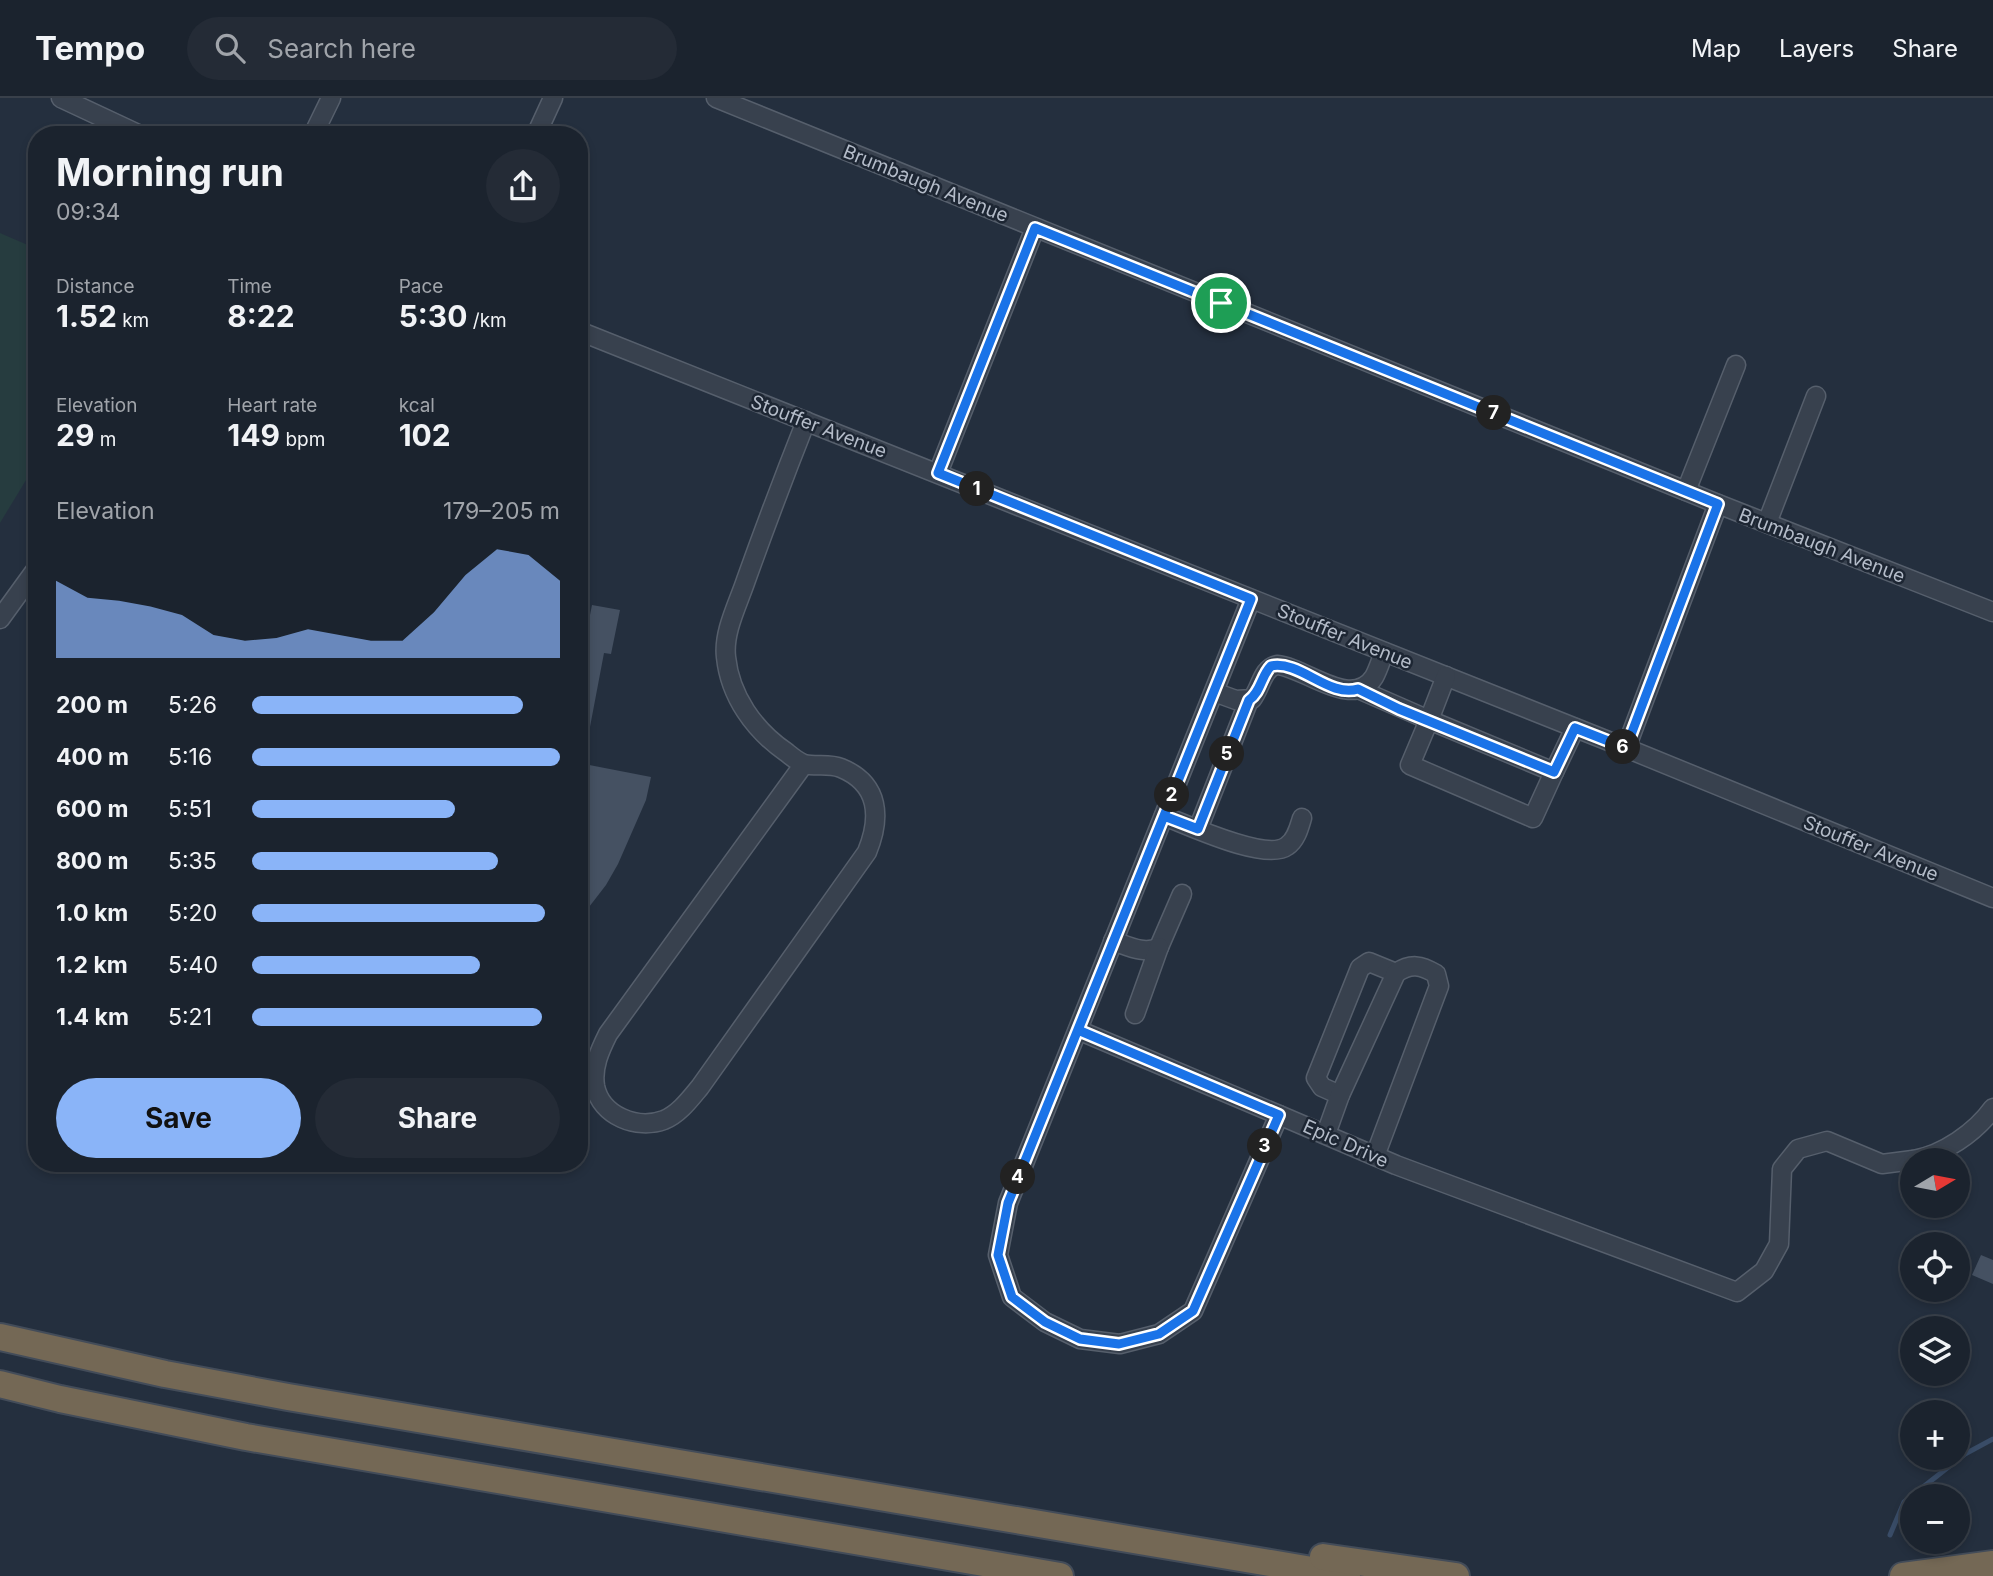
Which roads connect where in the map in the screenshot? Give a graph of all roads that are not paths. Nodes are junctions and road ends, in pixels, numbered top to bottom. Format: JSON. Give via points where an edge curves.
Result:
{"nodes":[{"id":1,"x":61,"y":98,"type":"edge"},
{"id":2,"x":331,"y":98,"type":"edge"},
{"id":3,"x":553,"y":98,"type":"edge"},
{"id":4,"x":716,"y":98,"type":"edge"},
{"id":5,"x":121,"y":126,"type":"edge"},
{"id":6,"x":317,"y":126,"type":"edge"},
{"id":7,"x":540,"y":126,"type":"edge"},
{"id":8,"x":1035,"y":228,"type":"junction"},
{"id":9,"x":588,"y":335,"type":"edge"},
{"id":10,"x":1736,"y":365,"type":"dead end"},
{"id":11,"x":1816,"y":396,"type":"dead end"},
{"id":12,"x":806,"y":421,"type":"junction"},
{"id":13,"x":938,"y":473,"type":"junction"},
{"id":14,"x":1686,"y":491,"type":"junction"},
{"id":15,"x":1718,"y":504,"type":"junction"},
{"id":16,"x":1767,"y":523,"type":"junction"},
{"id":17,"x":28,"y":581,"type":"edge"},
{"id":18,"x":1251,"y":599,"type":"junction"},
{"id":19,"x":1993,"y":612,"type":"edge"},
{"id":20,"x":0,"y":620,"type":"edge"},
{"id":21,"x":1384,"y":652,"type":"junction"},
{"id":22,"x":1446,"y":676,"type":"junction"},
{"id":23,"x":1358,"y":689,"type":"junction"},
{"id":24,"x":1214,"y":692,"type":"junction"},
{"id":25,"x":1249,"y":700,"type":"junction"},
{"id":26,"x":1429,"y":720,"type":"junction"},
{"id":27,"x":1575,"y":728,"type":"junction"},
{"id":28,"x":1626,"y":748,"type":"junction"},
{"id":29,"x":804,"y":764,"type":"junction"},
{"id":30,"x":1554,"y":772,"type":"junction"},
{"id":31,"x":1164,"y":816,"type":"junction"},
{"id":32,"x":1302,"y":818,"type":"dead end"},
{"id":33,"x":1198,"y":829,"type":"junction"},
{"id":34,"x":1182,"y":894,"type":"dead end"},
{"id":35,"x":1993,"y":898,"type":"edge"},
{"id":36,"x":1114,"y":940,"type":"junction"},
{"id":37,"x":1159,"y":947,"type":"junction"},
{"id":38,"x":1396,"y":973,"type":"junction"},
{"id":39,"x":1135,"y":1014,"type":"dead end"},
{"id":40,"x":1078,"y":1030,"type":"junction"},
{"id":41,"x":1340,"y":1095,"type":"junction"},
{"id":42,"x":1993,"y":1108,"type":"edge"},
{"id":43,"x":1279,"y":1115,"type":"junction"},
{"id":44,"x":1326,"y":1134,"type":"junction"},
{"id":45,"x":1947,"y":1148,"type":"edge"},
{"id":46,"x":1375,"y":1156,"type":"junction"},
{"id":47,"x":1900,"y":1162,"type":"edge"},
{"id":48,"x":0,"y":1338,"type":"edge"},
{"id":49,"x":0,"y":1384,"type":"edge"},
{"id":50,"x":1187,"y":1548,"type":"junction"},
{"id":51,"x":1993,"y":1564,"type":"edge"},
{"id":52,"x":1058,"y":1576,"type":"edge"},
{"id":53,"x":1347,"y":1576,"type":"edge"},
{"id":54,"x":1456,"y":1576,"type":"edge"},
{"id":55,"x":1903,"y":1576,"type":"edge"}],
"edges":[{"from":1,"to":5,"type":"street"},
{"from":2,"to":6,"type":"street"},
{"from":3,"to":7,"type":"street"},
{"from":4,"to":8,"type":"street","name":"Brumbaugh Avenue"},
{"from":8,"to":13,"type":"street"},
{"from":8,"to":14,"type":"street","name":"Brumbaugh Avenue"},
{"from":9,"to":12,"type":"street","name":"Stouffer Avenue"},
{"from":10,"to":14,"type":"street"},
{"from":11,"to":16,"type":"street"},
{"from":12,"to":13,"type":"street","name":"Stouffer Avenue"},
{"from":12,"to":29,"type":"street","via":[[732,619],[725,653],[728,676],[755,724]]},
{"from":13,"to":18,"type":"street","name":"Stouffer Avenue"},
{"from":14,"to":15,"type":"street","name":"Brumbaugh Avenue"},
{"from":15,"to":16,"type":"street","name":"Brumbaugh Avenue"},
{"from":15,"to":28,"type":"street"},
{"from":16,"to":19,"type":"street","name":"Brumbaugh Avenue"},
{"from":17,"to":20,"type":"street"},
{"from":18,"to":21,"type":"street","name":"Stouffer Avenue"},
{"from":18,"to":24,"type":"street","name":"Epic Drive"},
{"from":21,"to":22,"type":"street","name":"Stouffer Avenue"},
{"from":21,"to":23,"type":"street","via":[[1373,678]]},
{"from":22,"to":26,"type":"street"},
{"from":22,"to":27,"type":"street","name":"Stouffer Avenue"},
{"from":23,"to":25,"type":"street","via":[[1342,689],[1278,665],[1266,670]]},
{"from":23,"to":26,"type":"street"},
{"from":24,"to":25,"type":"street"},
{"from":24,"to":31,"type":"street","name":"Epic Drive"},
{"from":25,"to":33,"type":"street"},
{"from":26,"to":30,"type":"street"},
{"from":26,"to":30,"type":"street","via":[[1410,765],[1532,818]]},
{"from":27,"to":28,"type":"street","name":"Stouffer Avenue"},
{"from":27,"to":30,"type":"street"},
{"from":28,"to":35,"type":"street","name":"Stouffer Avenue"},
{"from":29,"to":29,"type":"street","via":[[840,768],[870,791],[877,813],[867,852],[684,1106],[664,1119],[643,1124],[622,1119],[606,1109],[595,1086],[597,1059],[607,1034]]},
{"from":31,"to":33,"type":"street"},
{"from":31,"to":36,"type":"street","name":"Epic Drive"},
{"from":32,"to":33,"type":"street","via":[[1286,847],[1268,852]]},
{"from":34,"to":37,"type":"street"},
{"from":36,"to":37,"type":"street","via":[[1140,950]]},
{"from":36,"to":40,"type":"street","name":"Epic Drive"},
{"from":37,"to":39,"type":"street"},
{"from":38,"to":41,"type":"street"},
{"from":38,"to":41,"type":"street","via":[[1369,962],[1354,981],[1316,1078],[1322,1087]]},
{"from":38,"to":46,"type":"street","via":[[1416,965],[1436,974],[1440,986]]},
{"from":40,"to":43,"type":"street"},
{"from":40,"to":43,"type":"street","name":"Epic Drive","via":[[1008,1203],[998,1255],[1012,1297],[1045,1322],[1080,1339],[1119,1344],[1159,1334],[1193,1311]]},
{"from":41,"to":44,"type":"street"},
{"from":42,"to":45,"type":"street","via":[[1983,1122]]},
{"from":43,"to":44,"type":"street","name":"Epic Drive"},
{"from":44,"to":46,"type":"street","name":"Epic Drive"},
{"from":46,"to":47,"type":"street","name":"Epic Drive","via":[[1737,1292],[1764,1271],[1779,1244],[1782,1169],[1798,1149],[1827,1141],[1882,1164]]},
{"from":48,"to":50,"type":"highway","via":[[288,1397]]},
{"from":49,"to":52,"type":"highway","via":[[246,1437]]},
{"from":50,"to":53,"type":"highway"},
{"from":50,"to":54,"type":"highway","via":[[1223,1543]]},
{"from":51,"to":55,"type":"highway"}]}
